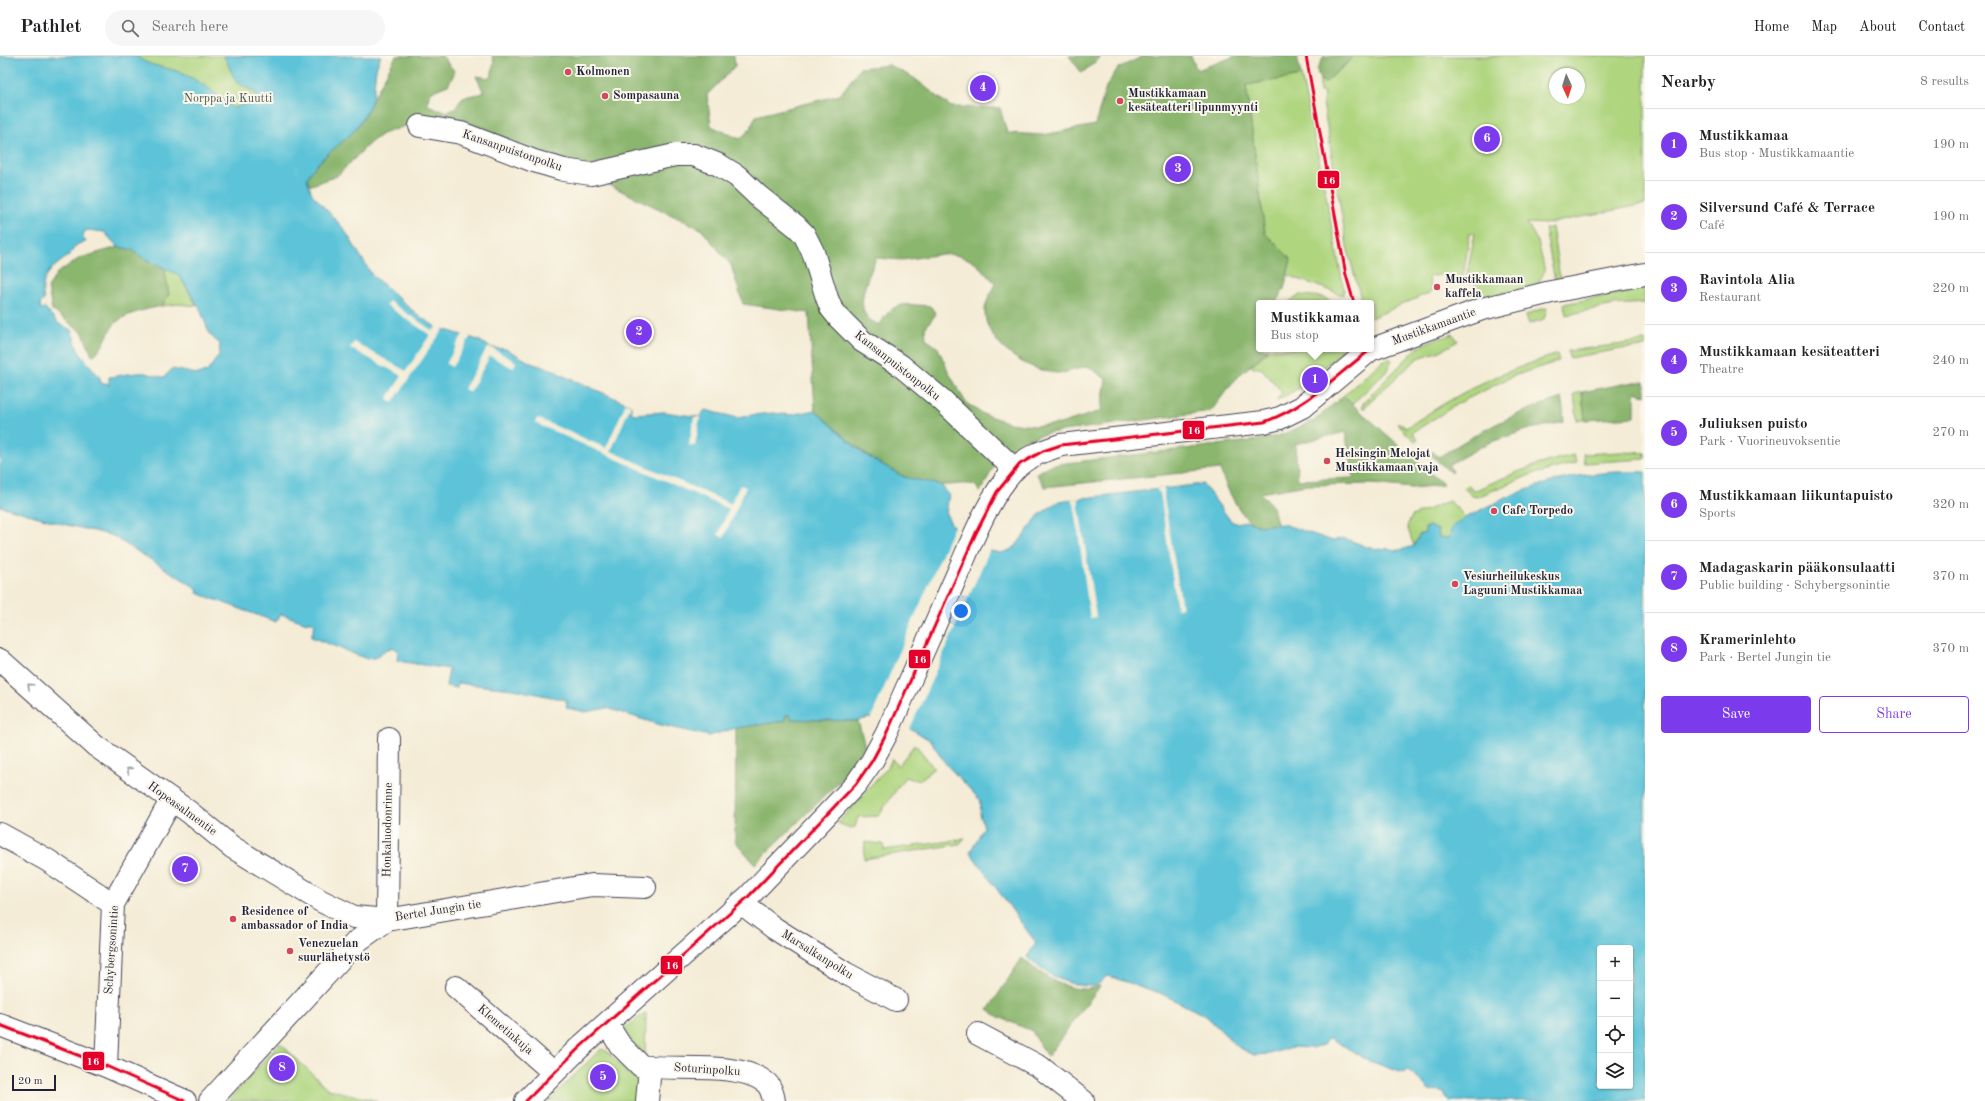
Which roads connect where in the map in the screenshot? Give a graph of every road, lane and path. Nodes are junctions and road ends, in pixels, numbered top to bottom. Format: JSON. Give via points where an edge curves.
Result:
{"nodes":[{"id":1,"x":420,"y":126,"type":"dead end"},
{"id":2,"x":1645,"y":274,"type":"edge"},
{"id":3,"x":1374,"y":349,"type":"edge"},
{"id":4,"x":1368,"y":352,"type":"edge"},
{"id":5,"x":1014,"y":470,"type":"junction"},
{"id":6,"x":0,"y":660,"type":"edge"},
{"id":7,"x":389,"y":739,"type":"dead end"},
{"id":8,"x":171,"y":801,"type":"junction"},
{"id":9,"x":0,"y":834,"type":"edge"},
{"id":10,"x":645,"y":887,"type":"dead end"},
{"id":11,"x":741,"y":903,"type":"junction"},
{"id":12,"x":113,"y":904,"type":"junction"},
{"id":13,"x":387,"y":920,"type":"junction"},
{"id":14,"x":456,"y":987,"type":"dead end"},
{"id":15,"x":896,"y":1000,"type":"dead end"},
{"id":16,"x":607,"y":1024,"type":"junction"},
{"id":17,"x":0,"y":1025,"type":"edge"},
{"id":18,"x":978,"y":1034,"type":"dead end"},
{"id":19,"x":106,"y":1066,"type":"junction"},
{"id":20,"x":650,"y":1067,"type":"junction"},
{"id":21,"x":553,"y":1072,"type":"junction"},
{"id":22,"x":185,"y":1101,"type":"edge"},
{"id":23,"x":210,"y":1101,"type":"edge"},
{"id":24,"x":526,"y":1101,"type":"edge"},
{"id":25,"x":647,"y":1101,"type":"edge"},
{"id":26,"x":774,"y":1101,"type":"edge"},
{"id":27,"x":1084,"y":1101,"type":"edge"}],
"edges":[{"from":1,"to":5,"type":"street","name":"Kansanpuistonpolku","via":[[461,133],[549,166],[591,174],[675,155],[694,155],[719,165],[737,176],[804,234],[813,252],[831,308],[839,318],[862,341],[900,365],[943,401]]},
{"from":2,"to":3,"type":"street","name":"Mustikkamaantie","via":[[1551,292],[1482,309]]},
{"from":4,"to":5,"type":"street","name":"Mustikkamaantie","via":[[1302,406],[1280,418],[1264,422],[1061,445],[1030,457]]},
{"from":5,"to":11,"type":"street","name":"Mustikkamaantie","via":[[998,492],[976,533],[887,733],[872,761],[856,784]]},
{"from":8,"to":6,"type":"street","name":"Hopeasalmentie","one_way":true,"via":[[96,746]]},
{"from":7,"to":13,"type":"street","name":"Honkaluodonrinne"},
{"from":8,"to":12,"type":"street","name":"Schybergsonintie"},
{"from":8,"to":13,"type":"street","name":"Hopeasalmentie","via":[[189,812],[232,847],[321,901],[354,917]]},
{"from":9,"to":12,"type":"street","via":[[47,860]]},
{"from":10,"to":13,"type":"street","name":"Bertel Jungin tie","via":[[592,885]]},
{"from":11,"to":15,"type":"street","name":"Marsalkanpolku","via":[[774,928],[838,969]]},
{"from":11,"to":16,"type":"street"},
{"from":12,"to":19,"type":"street","name":"Schybergsonintie"},
{"from":13,"to":23,"type":"street","name":"Bertel Jungin tie","via":[[356,942]]},
{"from":14,"to":21,"type":"street","name":"Klemetinkuja"},
{"from":16,"to":20,"type":"street","via":[[620,1045],[638,1064]]},
{"from":16,"to":21,"type":"street"},
{"from":17,"to":19,"type":"street"},
{"from":18,"to":27,"type":"street","via":[[1040,1067]]},
{"from":19,"to":22,"type":"street"},
{"from":20,"to":25,"type":"street"},
{"from":20,"to":26,"type":"street","name":"Soturinpolku","via":[[731,1070],[752,1074],[767,1083]]},
{"from":21,"to":24,"type":"street"}]}
